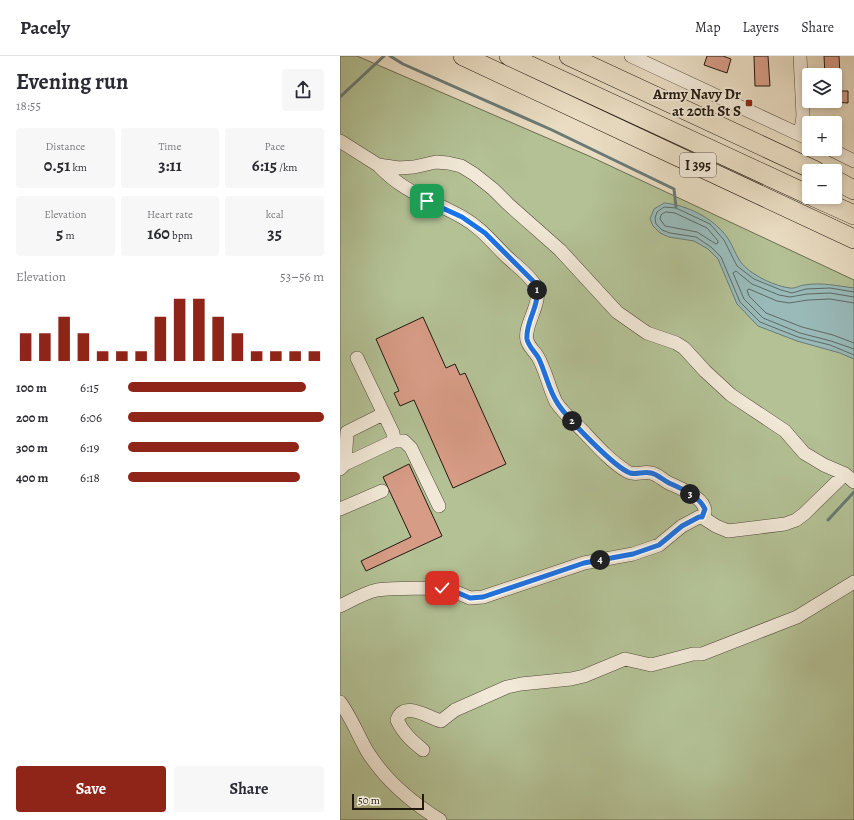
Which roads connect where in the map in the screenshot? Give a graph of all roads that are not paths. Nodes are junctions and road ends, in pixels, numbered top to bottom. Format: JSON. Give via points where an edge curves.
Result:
{"nodes":[{"id":1,"x":463,"y":56,"type":"edge"},
{"id":2,"x":509,"y":56,"type":"edge"},
{"id":3,"x":569,"y":56,"type":"edge"},
{"id":4,"x":631,"y":56,"type":"edge"},
{"id":5,"x":800,"y":56,"type":"edge"},
{"id":6,"x":803,"y":116,"type":"edge"},
{"id":7,"x":802,"y":136,"type":"edge"},
{"id":8,"x":340,"y":141,"type":"edge"},
{"id":9,"x":842,"y":155,"type":"edge"},
{"id":10,"x":854,"y":161,"type":"edge"},
{"id":11,"x":802,"y":164,"type":"edge"},
{"id":12,"x":378,"y":165,"type":"junction"},
{"id":13,"x":842,"y":184,"type":"edge"},
{"id":14,"x":854,"y":190,"type":"edge"},
{"id":15,"x":802,"y":192,"type":"edge"},
{"id":16,"x":830,"y":204,"type":"edge"},
{"id":17,"x":854,"y":215,"type":"edge"},
{"id":18,"x":854,"y":239,"type":"edge"},
{"id":19,"x":358,"y":358,"type":"dead end"},
{"id":20,"x":384,"y":414,"type":"junction"},
{"id":21,"x":394,"y":441,"type":"junction"},
{"id":22,"x":342,"y":467,"type":"edge"},
{"id":23,"x":851,"y":479,"type":"edge"},
{"id":24,"x":382,"y":491,"type":"dead end"},
{"id":25,"x":439,"y":506,"type":"dead end"},
{"id":26,"x":340,"y":509,"type":"edge"},
{"id":27,"x":702,"y":517,"type":"junction"},
{"id":28,"x":854,"y":582,"type":"edge"},
{"id":29,"x":340,"y":606,"type":"edge"},
{"id":30,"x":340,"y":702,"type":"edge"},
{"id":31,"x":423,"y":750,"type":"dead end"},
{"id":32,"x":440,"y":820,"type":"edge"}],
"edges":[{"from":1,"to":18,"type":"highway","number":"I 395"},
{"from":2,"to":15,"type":"highway"},
{"from":3,"to":11,"type":"highway"},
{"from":4,"to":7,"type":"street"},
{"from":5,"to":6,"type":"street"},
{"from":8,"to":12,"type":"street"},
{"from":9,"to":10,"type":"street"},
{"from":12,"to":23,"type":"street","via":[[414,167],[436,162],[448,163],[461,166],[474,174],[494,189],[560,250],[617,312],[647,333],[684,348],[731,395],[784,431],[804,453]]},
{"from":12,"to":27,"type":"street","via":[[408,189],[462,217],[485,233],[528,275],[535,283],[537,296],[527,340],[539,358],[557,403],[614,462],[629,472],[652,473],[684,489],[704,506],[705,512]]},
{"from":13,"to":14,"type":"highway"},
{"from":16,"to":17,"type":"highway"},
{"from":19,"to":20,"type":"street"},
{"from":20,"to":21,"type":"street"},
{"from":20,"to":22,"type":"street","via":[[347,432]]},
{"from":21,"to":22,"type":"street"},
{"from":21,"to":25,"type":"street","via":[[404,441],[411,448]]},
{"from":23,"to":27,"type":"street","via":[[796,520],[785,524],[728,531]]},
{"from":24,"to":26,"type":"street"},
{"from":27,"to":29,"type":"street","via":[[682,526],[659,545],[633,554],[584,563],[483,597],[470,598],[442,588],[377,590]]},
{"from":28,"to":31,"type":"street","via":[[797,617],[702,654],[651,665],[625,659],[571,679],[507,687],[455,710],[441,721],[417,711],[403,712],[397,720],[401,728],[411,741]]},
{"from":30,"to":32,"type":"street","via":[[379,768],[390,781]]}]}
